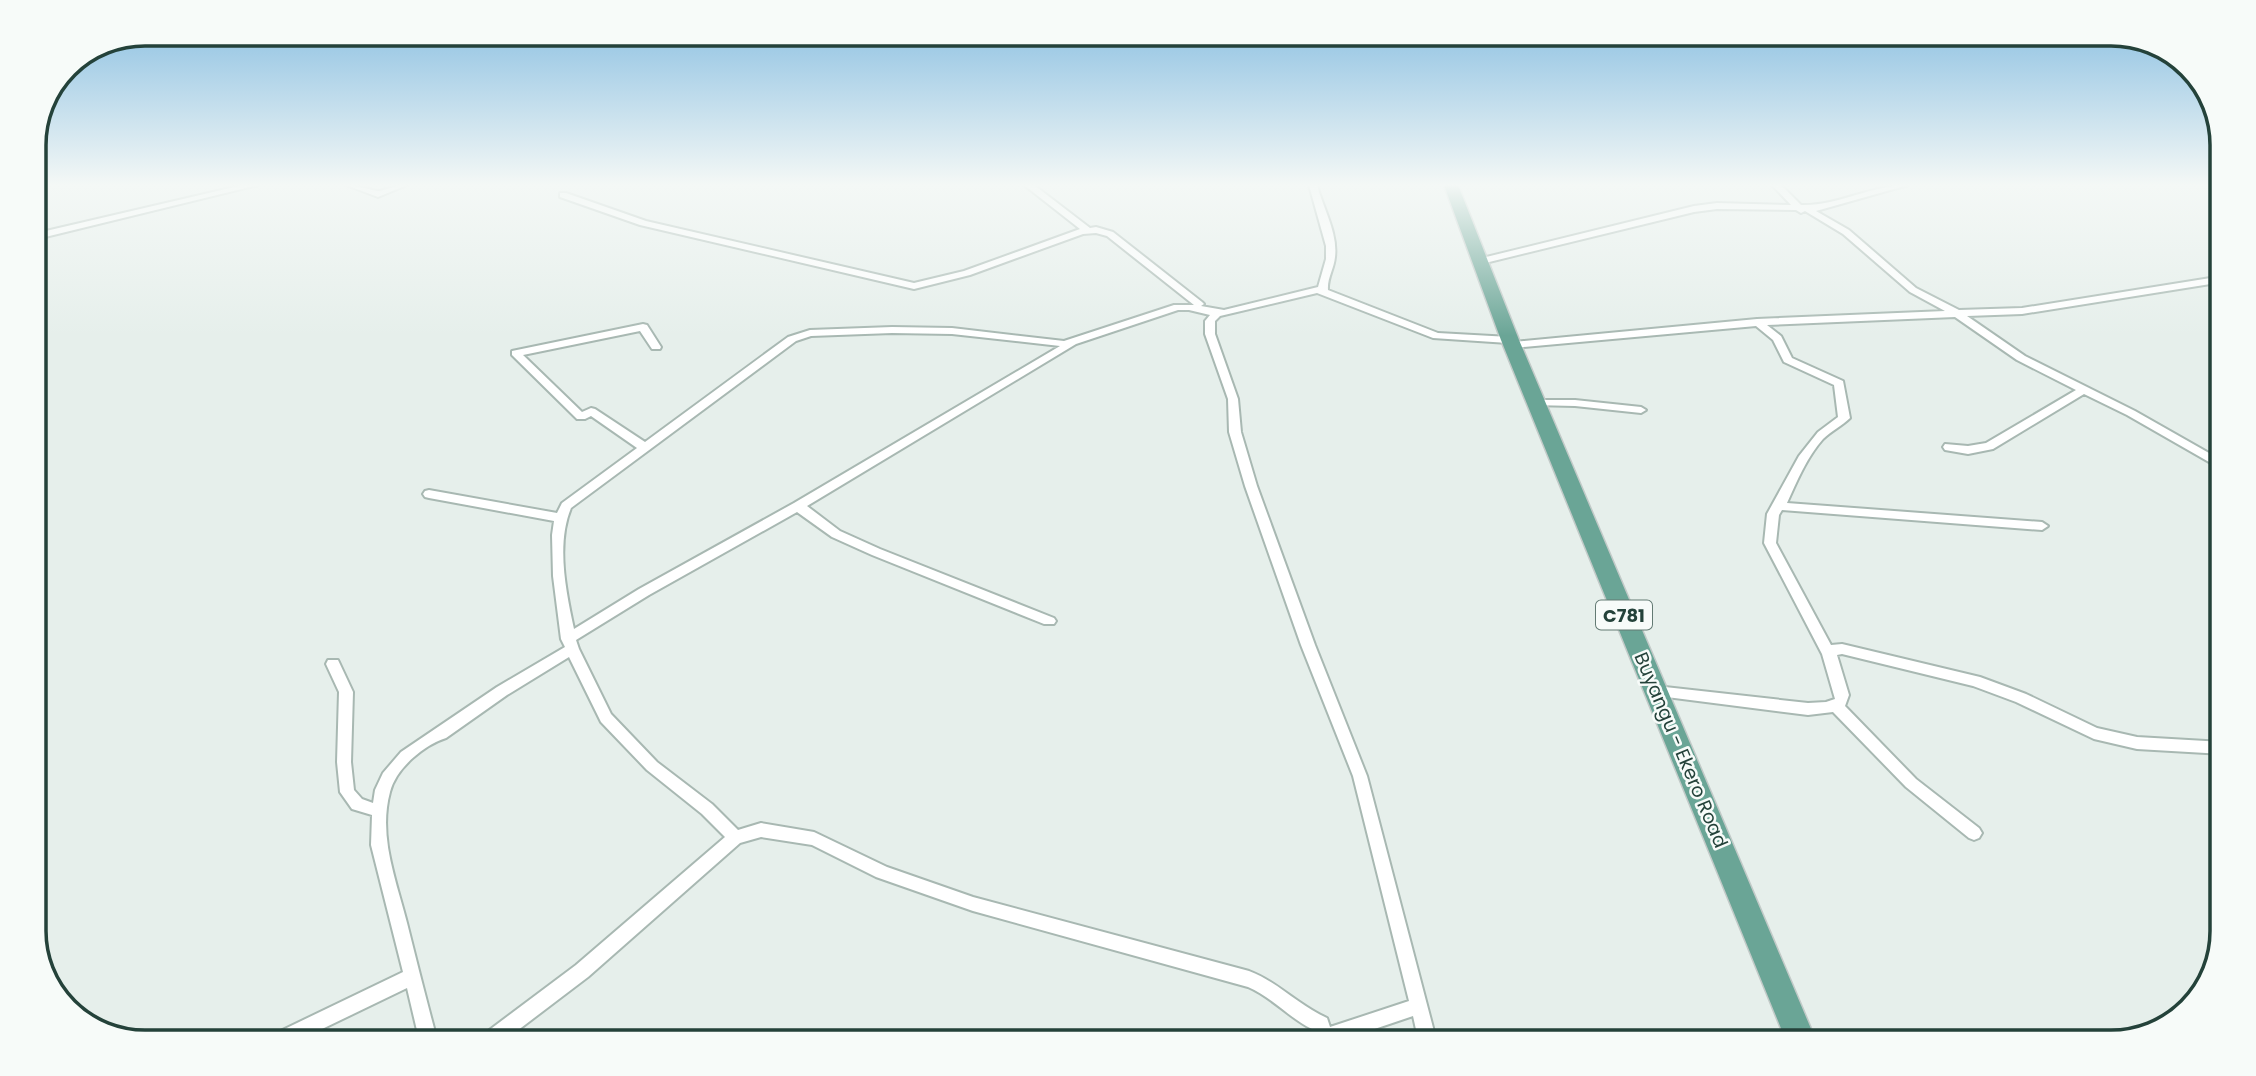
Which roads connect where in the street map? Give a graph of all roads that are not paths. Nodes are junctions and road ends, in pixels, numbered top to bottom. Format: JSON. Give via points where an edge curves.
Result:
{"nodes":[{"id":1,"x":696,"y":235,"type":"edge"},
{"id":2,"x":1072,"y":235,"type":"edge"},
{"id":3,"x":1111,"y":235,"type":"edge"},
{"id":4,"x":1327,"y":235,"type":"edge"},
{"id":5,"x":1471,"y":235,"type":"edge"},
{"id":6,"x":1587,"y":235,"type":"edge"},
{"id":7,"x":1850,"y":235,"type":"edge"},
{"id":8,"x":1481,"y":261,"type":"junction"},
{"id":9,"x":2210,"y":281,"type":"edge"},
{"id":10,"x":1323,"y":291,"type":"junction"},
{"id":11,"x":1216,"y":314,"type":"junction"},
{"id":12,"x":1958,"y":314,"type":"junction"},
{"id":13,"x":1757,"y":322,"type":"junction"},
{"id":14,"x":1511,"y":342,"type":"junction"},
{"id":15,"x":1071,"y":344,"type":"junction"},
{"id":16,"x":656,"y":347,"type":"dead end"},
{"id":17,"x":2083,"y":390,"type":"junction"},
{"id":18,"x":1536,"y":403,"type":"junction"},
{"id":19,"x":1641,"y":410,"type":"dead end"},
{"id":20,"x":1949,"y":447,"type":"dead end"},
{"id":21,"x":645,"y":448,"type":"junction"},
{"id":22,"x":2210,"y":458,"type":"edge"},
{"id":23,"x":429,"y":494,"type":"dead end"},
{"id":24,"x":798,"y":506,"type":"junction"},
{"id":25,"x":1779,"y":506,"type":"junction"},
{"id":26,"x":559,"y":518,"type":"junction"},
{"id":27,"x":2042,"y":526,"type":"dead end"},
{"id":28,"x":1049,"y":621,"type":"dead end"},
{"id":29,"x":570,"y":644,"type":"junction"},
{"id":30,"x":1829,"y":654,"type":"junction"},
{"id":31,"x":333,"y":664,"type":"dead end"},
{"id":32,"x":1656,"y":691,"type":"junction"},
{"id":33,"x":1836,"y":706,"type":"junction"},
{"id":34,"x":2210,"y":747,"type":"edge"},
{"id":35,"x":378,"y":811,"type":"junction"},
{"id":36,"x":1974,"y":833,"type":"dead end"},
{"id":37,"x":735,"y":838,"type":"junction"},
{"id":38,"x":411,"y":977,"type":"junction"},
{"id":39,"x":1418,"y":1006,"type":"junction"},
{"id":40,"x":301,"y":1030,"type":"edge"},
{"id":41,"x":425,"y":1030,"type":"edge"},
{"id":42,"x":503,"y":1030,"type":"edge"},
{"id":43,"x":1321,"y":1030,"type":"edge"},
{"id":44,"x":1345,"y":1030,"type":"edge"},
{"id":45,"x":1424,"y":1030,"type":"edge"},
{"id":46,"x":1797,"y":1030,"type":"edge"}],
"edges":[{"from":1,"to":2,"type":"street","via":[[914,286],[967,273]]},
{"from":3,"to":11,"type":"street","via":[[1189,299]]},
{"from":4,"to":10,"type":"street","via":[[1331,264]]},
{"from":5,"to":8,"type":"main road","name":"Buyangu - Ekero Road","number":"C781"},
{"from":6,"to":8,"type":"street"},
{"from":7,"to":12,"type":"street","via":[[1913,290]]},
{"from":8,"to":14,"type":"main road","name":"Buyangu - Ekero Road","number":"C781"},
{"from":9,"to":12,"type":"street","via":[[2022,311]]},
{"from":10,"to":11,"type":"street","via":[[1310,290]]},
{"from":10,"to":14,"type":"street","via":[[1437,336]]},
{"from":11,"to":15,"type":"street","via":[[1183,306]]},
{"from":11,"to":39,"type":"street","via":[[1210,321],[1210,334],[1233,399],[1235,432],[1308,645],[1360,776]]},
{"from":12,"to":13,"type":"street"},
{"from":12,"to":17,"type":"street","via":[[2043,371]]},
{"from":13,"to":14,"type":"street"},
{"from":13,"to":25,"type":"street","via":[[1777,338],[1788,360],[1839,383],[1845,414],[1809,446]]},
{"from":14,"to":18,"type":"main road","name":"Buyangu - Ekero Road","number":"C781"},
{"from":15,"to":21,"type":"street","via":[[952,331],[801,334]]},
{"from":15,"to":24,"type":"street"},
{"from":16,"to":21,"type":"street","via":[[643,327],[516,353],[581,417],[591,411]]},
{"from":17,"to":20,"type":"street","via":[[1989,446]]},
{"from":17,"to":22,"type":"street"},
{"from":18,"to":19,"type":"street"},
{"from":18,"to":32,"type":"main road","name":"Buyangu - Ekero Road","number":"C781"},
{"from":21,"to":26,"type":"street","via":[[570,503]]},
{"from":23,"to":26,"type":"street"},
{"from":24,"to":28,"type":"street","via":[[836,534]]},
{"from":24,"to":29,"type":"street","via":[[654,586]]},
{"from":25,"to":27,"type":"street"},
{"from":25,"to":30,"type":"street","via":[[1773,514],[1770,543]]},
{"from":26,"to":29,"type":"street","via":[[560,585]]},
{"from":29,"to":35,"type":"street","via":[[399,761],[382,786]]},
{"from":29,"to":37,"type":"street","via":[[606,718],[652,766],[707,809]]},
{"from":30,"to":33,"type":"street","via":[[1842,695]]},
{"from":30,"to":34,"type":"street","via":[[1851,650],[1975,681],[2094,733],[2137,743]]},
{"from":31,"to":35,"type":"street","via":[[346,692],[347,792],[357,804]]},
{"from":32,"to":33,"type":"street","via":[[1808,709]]},
{"from":32,"to":46,"type":"main road","name":"Buyangu - Ekero Road","number":"C781"},
{"from":33,"to":36,"type":"street","via":[[1911,783]]},
{"from":35,"to":38,"type":"street","via":[[379,845]]},
{"from":37,"to":42,"type":"street","via":[[582,971]]},
{"from":37,"to":43,"type":"street","via":[[761,830],[814,839],[882,872],[973,904],[1249,979],[1272,990],[1302,1017],[1321,1024]]},
{"from":38,"to":40,"type":"street"},
{"from":38,"to":41,"type":"street"},
{"from":39,"to":44,"type":"street"},
{"from":39,"to":45,"type":"street"}]}
